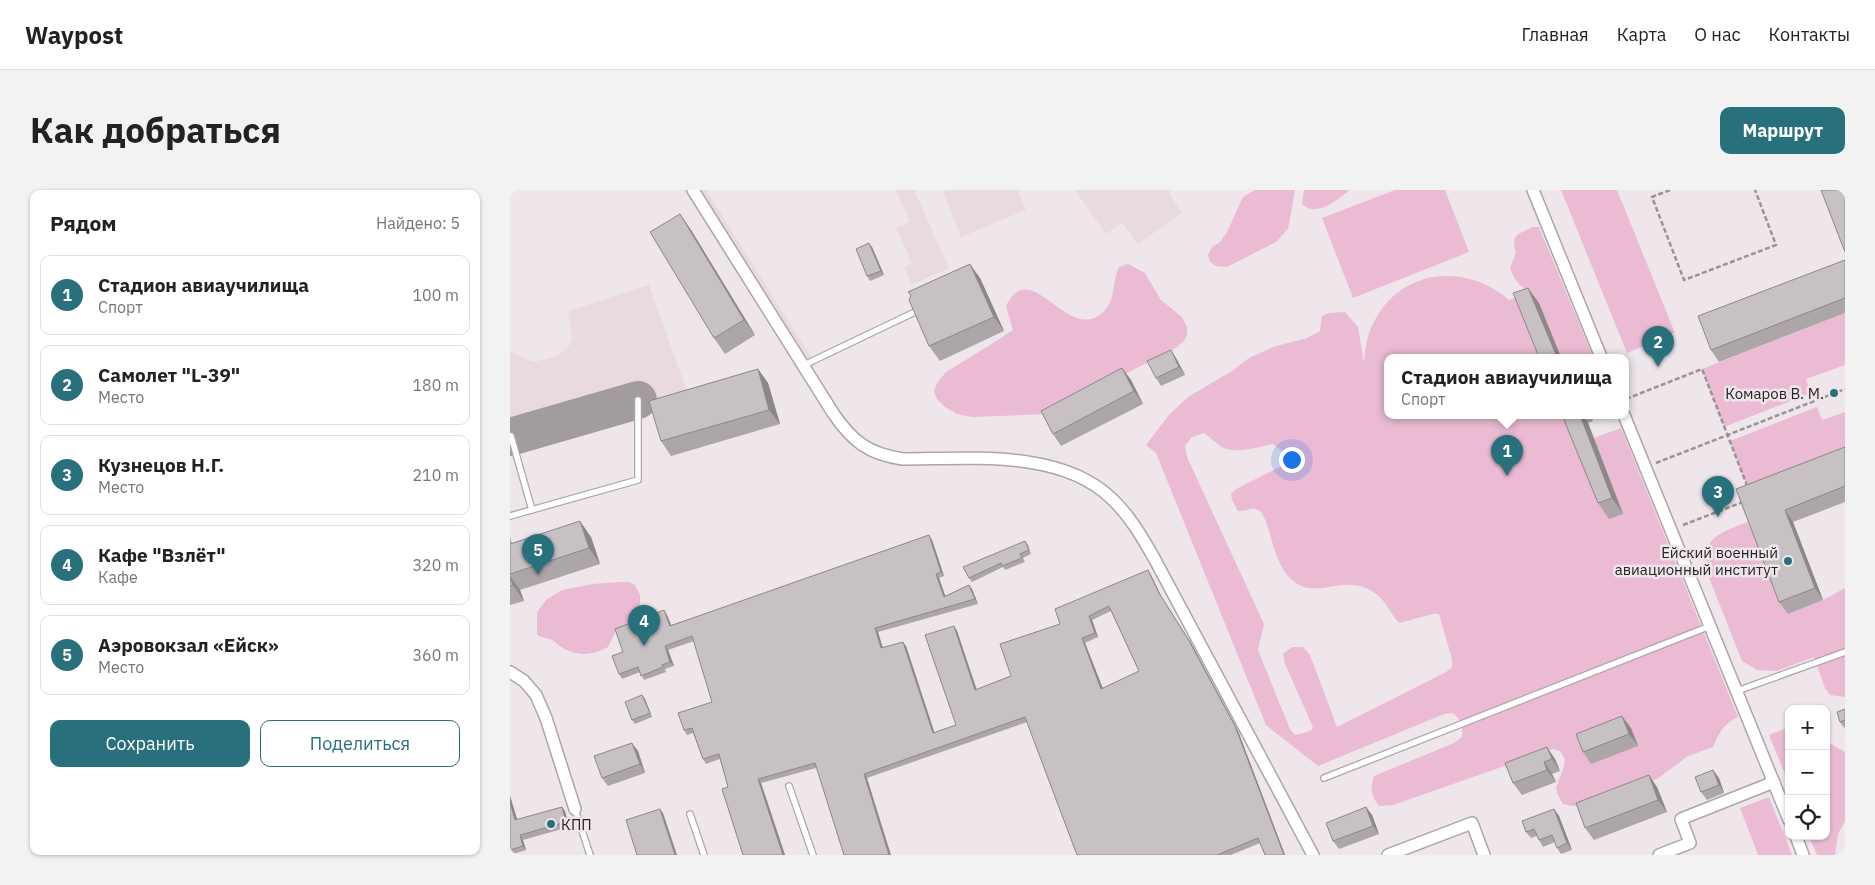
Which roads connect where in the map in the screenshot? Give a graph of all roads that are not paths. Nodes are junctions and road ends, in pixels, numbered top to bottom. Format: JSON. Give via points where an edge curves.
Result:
{"nodes":[{"id":1,"x":692,"y":190,"type":"edge"},
{"id":2,"x":1533,"y":190,"type":"edge"},
{"id":3,"x":917,"y":311,"type":"edge"},
{"id":4,"x":1600,"y":354,"type":"edge"},
{"id":5,"x":804,"y":365,"type":"junction"},
{"id":6,"x":638,"y":400,"type":"dead end"},
{"id":7,"x":1626,"y":419,"type":"edge"},
{"id":8,"x":511,"y":436,"type":"edge"},
{"id":9,"x":532,"y":510,"type":"junction"},
{"id":10,"x":510,"y":516,"type":"edge"},
{"id":11,"x":1710,"y":626,"type":"junction"},
{"id":12,"x":1845,"y":652,"type":"edge"},
{"id":13,"x":510,"y":672,"type":"edge"},
{"id":14,"x":1736,"y":691,"type":"junction"},
{"id":15,"x":1324,"y":778,"type":"dead end"},
{"id":16,"x":1774,"y":782,"type":"junction"},
{"id":17,"x":789,"y":786,"type":"dead end"},
{"id":18,"x":575,"y":809,"type":"joint"},
{"id":19,"x":1785,"y":810,"type":"edge"},
{"id":20,"x":690,"y":814,"type":"dead end"},
{"id":21,"x":1797,"y":840,"type":"edge"},
{"id":22,"x":1401,"y":853,"type":"edge"},
{"id":23,"x":590,"y":855,"type":"edge"},
{"id":24,"x":704,"y":855,"type":"edge"},
{"id":25,"x":813,"y":855,"type":"edge"},
{"id":26,"x":1313,"y":855,"type":"edge"},
{"id":27,"x":1388,"y":855,"type":"edge"},
{"id":28,"x":1484,"y":855,"type":"edge"},
{"id":29,"x":1659,"y":855,"type":"edge"},
{"id":30,"x":1803,"y":855,"type":"edge"}],
"edges":[{"from":1,"to":5,"type":"street"},
{"from":2,"to":4,"type":"street"},
{"from":3,"to":5,"type":"lane"},
{"from":5,"to":26,"type":"street","via":[[846,431],[860,444],[879,454],[902,458],[1044,464],[1085,480],[1111,497],[1129,518],[1154,558]]},
{"from":6,"to":9,"type":"lane","via":[[638,480]]},
{"from":7,"to":11,"type":"street"},
{"from":8,"to":9,"type":"lane"},
{"from":9,"to":10,"type":"lane"},
{"from":11,"to":14,"type":"street"},
{"from":11,"to":15,"type":"lane"},
{"from":12,"to":14,"type":"lane"},
{"from":13,"to":18,"type":"street","via":[[524,681],[536,695]]},
{"from":14,"to":16,"type":"street"},
{"from":16,"to":19,"type":"street"},
{"from":16,"to":29,"type":"street","via":[[1680,819],[1690,843]]},
{"from":17,"to":25,"type":"lane"},
{"from":18,"to":23,"type":"lane"},
{"from":20,"to":24,"type":"lane"},
{"from":21,"to":30,"type":"street"},
{"from":22,"to":27,"type":"street"},
{"from":22,"to":28,"type":"street","via":[[1472,823]]}]}
